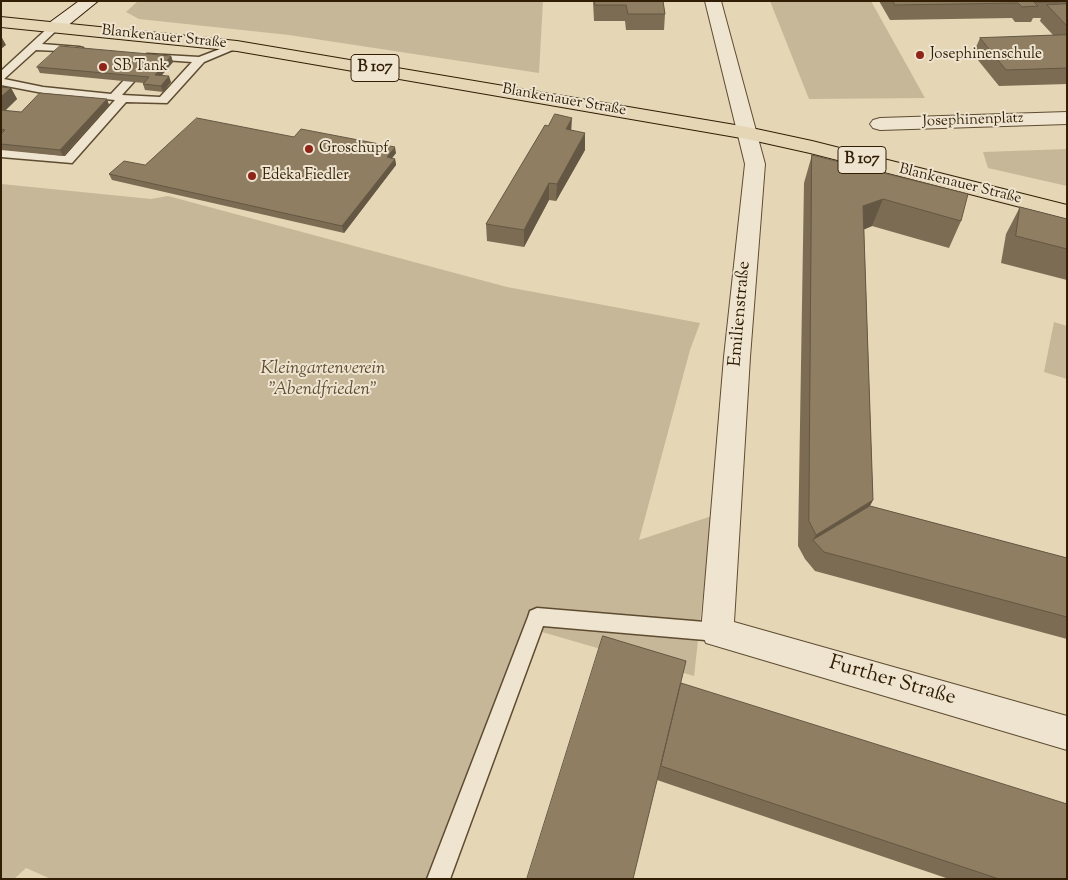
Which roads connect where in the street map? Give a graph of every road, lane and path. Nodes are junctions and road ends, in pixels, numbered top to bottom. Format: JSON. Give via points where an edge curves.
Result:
{"nodes":[{"id":1,"x":90,"y":1,"type":"edge"},
{"id":2,"x":713,"y":1,"type":"edge"},
{"id":3,"x":1,"y":22,"type":"edge"},
{"id":4,"x":55,"y":27,"type":"junction"},
{"id":5,"x":237,"y":46,"type":"junction"},
{"id":6,"x":34,"y":47,"type":"junction"},
{"id":7,"x":88,"y":51,"type":"edge"},
{"id":8,"x":200,"y":60,"type":"junction"},
{"id":9,"x":1,"y":77,"type":"edge"},
{"id":10,"x":1,"y":82,"type":"edge"},
{"id":11,"x":40,"y":94,"type":"joint"},
{"id":12,"x":119,"y":97,"type":"junction"},
{"id":13,"x":1067,"y":118,"type":"edge"},
{"id":14,"x":880,"y":124,"type":"dead end"},
{"id":15,"x":747,"y":133,"type":"junction"},
{"id":16,"x":1,"y":153,"type":"edge"},
{"id":17,"x":1067,"y":212,"type":"edge"},
{"id":18,"x":716,"y":632,"type":"junction"},
{"id":19,"x":1067,"y":732,"type":"edge"},
{"id":20,"x":438,"y":879,"type":"edge"}],
"edges":[{"from":1,"to":4,"type":"street"},
{"from":2,"to":15,"type":"street","name":"Emilienstraße"},
{"from":3,"to":4,"type":"main road","name":"Blankenauer Straße","number":"B 107"},
{"from":4,"to":5,"type":"main road","name":"Blankenauer Straße","number":"B 107"},
{"from":4,"to":6,"type":"lane"},
{"from":5,"to":8,"type":"lane"},
{"from":5,"to":15,"type":"main road","name":"Blankenauer Straße","number":"B 107"},
{"from":6,"to":7,"type":"lane"},
{"from":6,"to":9,"type":"lane"},
{"from":8,"to":12,"type":"lane","via":[[164,102]]},
{"from":8,"to":12,"type":"lane","name":"Blankenauer Straße","via":[[148,56]]},
{"from":10,"to":11,"type":"lane"},
{"from":11,"to":12,"type":"lane"},
{"from":12,"to":16,"type":"lane","name":"Blankenauer Straße","via":[[68,160]]},
{"from":13,"to":14,"type":"street","name":"Josephinenplatz"},
{"from":15,"to":17,"type":"main road","name":"Blankenauer Straße","number":"B 107"},
{"from":15,"to":18,"type":"street","name":"Emilienstraße","via":[[755,164]]},
{"from":18,"to":19,"type":"street","name":"Further Straße"},
{"from":18,"to":20,"type":"lane","via":[[537,618]]}]}
